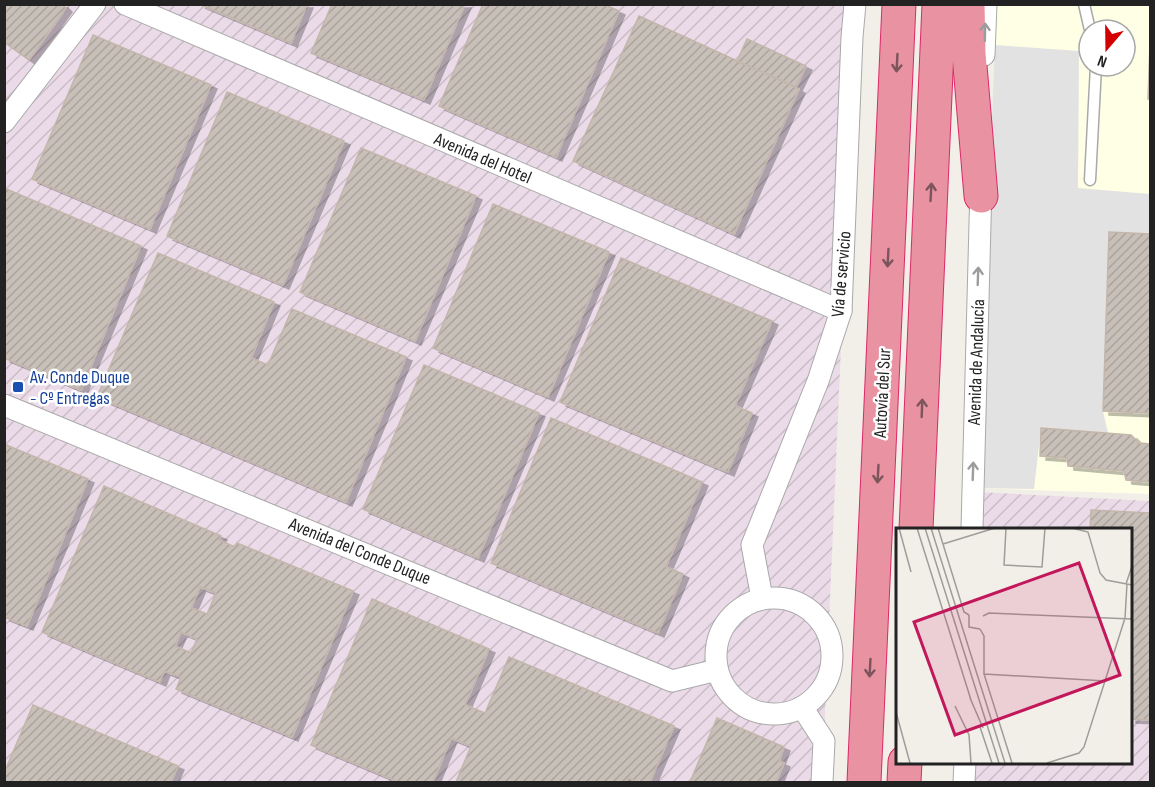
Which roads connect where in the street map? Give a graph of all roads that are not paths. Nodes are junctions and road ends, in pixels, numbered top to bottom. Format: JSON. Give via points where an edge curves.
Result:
{"nodes":[{"id":1,"x":94,"y":4,"type":"edge"},
{"id":2,"x":124,"y":4,"type":"edge"},
{"id":3,"x":855,"y":4,"type":"edge"},
{"id":4,"x":899,"y":4,"type":"edge"},
{"id":5,"x":939,"y":4,"type":"edge"},
{"id":6,"x":968,"y":4,"type":"edge"},
{"id":7,"x":986,"y":4,"type":"edge"},
{"id":8,"x":1095,"y":78,"type":"edge"},
{"id":9,"x":4,"y":122,"type":"edge"},
{"id":10,"x":1090,"y":180,"type":"dead end"},
{"id":11,"x":981,"y":196,"type":"junction"},
{"id":12,"x":841,"y":311,"type":"junction"},
{"id":13,"x":4,"y":405,"type":"edge"},
{"id":14,"x":916,"y":528,"type":"edge"},
{"id":15,"x":972,"y":528,"type":"edge"},
{"id":16,"x":762,"y":598,"type":"junction"},
{"id":17,"x":717,"y":670,"type":"junction"},
{"id":18,"x":802,"y":707,"type":"junction"},
{"id":19,"x":905,"y":763,"type":"edge"},
{"id":20,"x":965,"y":763,"type":"edge"},
{"id":21,"x":822,"y":783,"type":"edge"},
{"id":22,"x":864,"y":783,"type":"edge"},
{"id":23,"x":904,"y":783,"type":"edge"},
{"id":24,"x":964,"y":783,"type":"edge"}],
"edges":[{"from":1,"to":9,"type":"street"},
{"from":2,"to":12,"type":"street","name":"Avenida del Hotel"},
{"from":3,"to":12,"type":"street","name":"Vía de servicio"},
{"from":4,"to":22,"type":"highway","name":"Autovía del Sur","one_way":true},
{"from":14,"to":5,"type":"highway","one_way":true},
{"from":6,"to":11,"type":"highway"},
{"from":11,"to":7,"type":"street","one_way":true},
{"from":8,"to":10,"type":"lane"},
{"from":15,"to":11,"type":"street","name":"Avenida de Andalucía","one_way":true},
{"from":12,"to":16,"type":"street","name":"Vía de servicio","via":[[818,381],[752,545]]},
{"from":13,"to":17,"type":"street","name":"Avenida del Conde Duque","via":[[672,681]]},
{"from":16,"to":17,"type":"street","via":[[747,604],[724,625],[718,639]]},
{"from":16,"to":18,"type":"street","via":[[790,599],[802,605],[814,613],[829,636],[833,650],[829,677],[818,694]]},
{"from":17,"to":18,"type":"street","via":[[735,700],[750,710],[768,714]]},
{"from":18,"to":21,"type":"street","via":[[824,741]]},
{"from":19,"to":23,"type":"highway"},
{"from":20,"to":24,"type":"street"}]}
